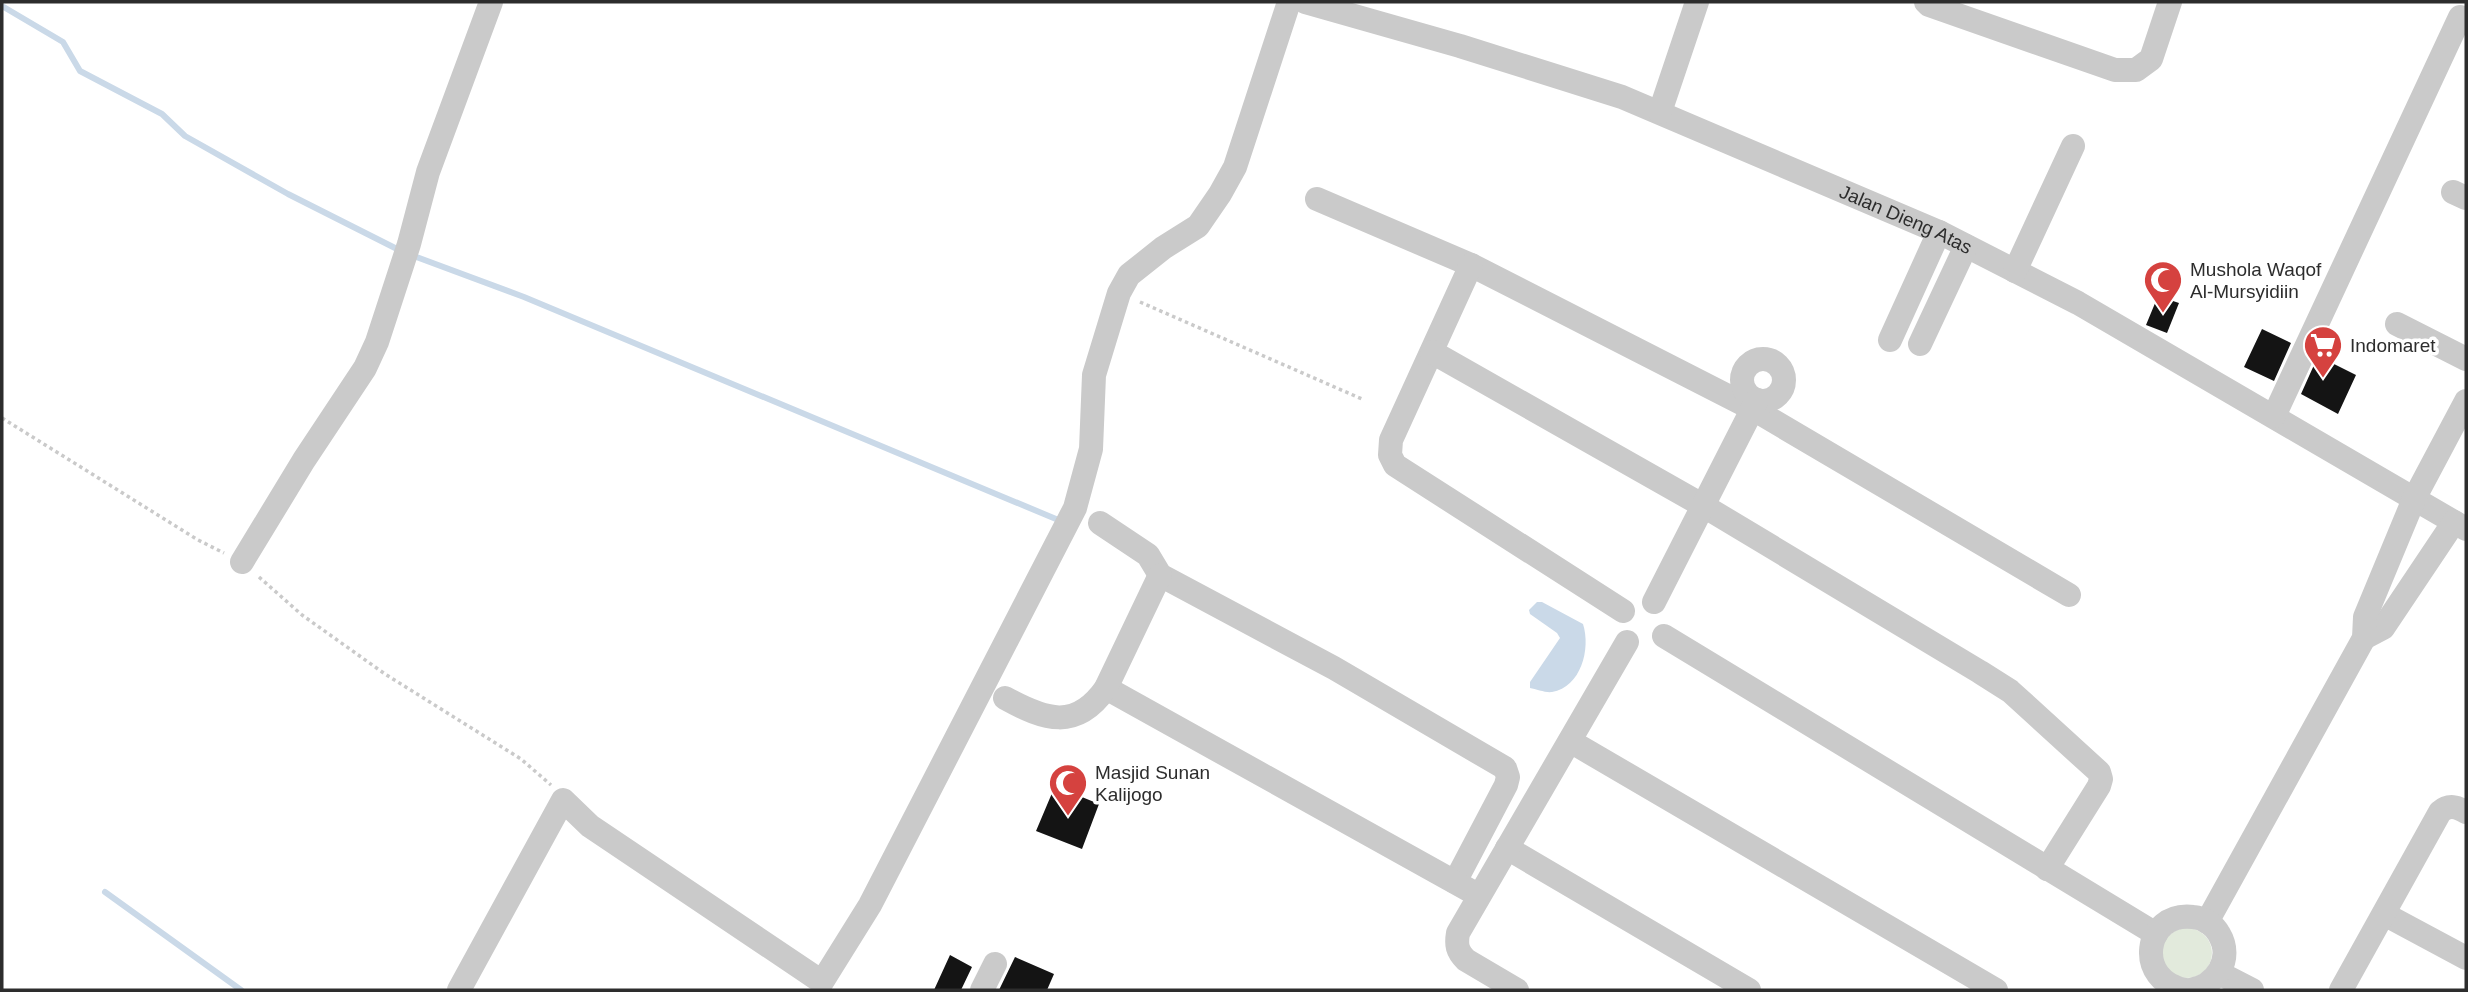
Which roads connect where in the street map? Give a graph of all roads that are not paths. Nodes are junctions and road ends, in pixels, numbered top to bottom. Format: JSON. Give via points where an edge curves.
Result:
{"nodes":[{"id":1,"x":491,"y":2,"type":"edge"},
{"id":2,"x":1289,"y":2,"type":"edge"},
{"id":3,"x":1305,"y":2,"type":"edge"},
{"id":4,"x":1698,"y":2,"type":"edge"},
{"id":5,"x":1926,"y":2,"type":"edge"},
{"id":6,"x":2170,"y":2,"type":"edge"},
{"id":7,"x":2460,"y":17,"type":"dead end"},
{"id":8,"x":1660,"y":112,"type":"junction"},
{"id":9,"x":2073,"y":146,"type":"dead end"},
{"id":10,"x":1317,"y":199,"type":"dead end"},
{"id":11,"x":1939,"y":232,"type":"junction"},
{"id":12,"x":1966,"y":246,"type":"junction"},
{"id":13,"x":1471,"y":265,"type":"junction"},
{"id":14,"x":2015,"y":271,"type":"junction"},
{"id":15,"x":2397,"y":324,"type":"dead end"},
{"id":16,"x":1890,"y":340,"type":"dead end"},
{"id":17,"x":1920,"y":344,"type":"dead end"},
{"id":18,"x":1432,"y":352,"type":"junction"},
{"id":19,"x":2466,"y":359,"type":"edge"},
{"id":20,"x":2466,"y":401,"type":"edge"},
{"id":21,"x":1755,"y":404,"type":"junction"},
{"id":22,"x":2274,"y":416,"type":"junction"},
{"id":23,"x":2414,"y":499,"type":"junction"},
{"id":24,"x":1702,"y":505,"type":"junction"},
{"id":25,"x":1100,"y":523,"type":"dead end"},
{"id":26,"x":2460,"y":526,"type":"edge"},
{"id":27,"x":2392,"y":553,"type":"junction"},
{"id":28,"x":242,"y":562,"type":"road end"},
{"id":29,"x":2423,"y":569,"type":"junction"},
{"id":30,"x":1160,"y":575,"type":"junction"},
{"id":31,"x":2069,"y":595,"type":"dead end"},
{"id":32,"x":1654,"y":602,"type":"junction"},
{"id":33,"x":1623,"y":611,"type":"junction"},
{"id":34,"x":1664,"y":636,"type":"junction"},
{"id":35,"x":2364,"y":638,"type":"junction"},
{"id":36,"x":1627,"y":642,"type":"junction"},
{"id":37,"x":1106,"y":688,"type":"junction"},
{"id":38,"x":1005,"y":698,"type":"dead end"},
{"id":39,"x":1570,"y":741,"type":"junction"},
{"id":40,"x":2466,"y":812,"type":"edge"},
{"id":41,"x":1507,"y":848,"type":"junction"},
{"id":42,"x":2047,"y":869,"type":"junction"},
{"id":43,"x":1455,"y":882,"type":"junction"},
{"id":44,"x":1479,"y":895,"type":"junction"},
{"id":45,"x":2384,"y":914,"type":"junction"},
{"id":46,"x":2207,"y":922,"type":"junction"},
{"id":47,"x":2156,"y":934,"type":"junction"},
{"id":48,"x":2466,"y":958,"type":"edge"},
{"id":49,"x":995,"y":964,"type":"dead end"},
{"id":50,"x":2219,"y":973,"type":"junction"},
{"id":51,"x":2178,"y":989,"type":"edge"},
{"id":52,"x":458,"y":990,"type":"edge"},
{"id":53,"x":982,"y":990,"type":"edge"},
{"id":54,"x":1517,"y":990,"type":"edge"},
{"id":55,"x":1749,"y":990,"type":"edge"},
{"id":56,"x":1996,"y":990,"type":"edge"},
{"id":57,"x":2252,"y":990,"type":"edge"},
{"id":58,"x":2341,"y":990,"type":"edge"}],
"edges":[{"from":1,"to":28,"type":"street","via":[[428,172],[377,342]]},
{"from":2,"to":52,"type":"street","via":[[1235,167],[1220,194],[1198,226],[1129,275],[1119,293],[1094,374],[1090,449],[1074,508],[870,905],[822,982],[590,826],[563,800]]},
{"from":3,"to":8,"type":"street","name":"Jalan Dieng Atas","via":[[1511,61]]},
{"from":4,"to":8,"type":"street"},
{"from":5,"to":6,"type":"street","via":[[2115,70],[2136,70],[2151,59]]},
{"from":7,"to":22,"type":"street"},
{"from":8,"to":11,"type":"street","name":"Jalan Dieng Atas"},
{"from":9,"to":14,"type":"street"},
{"from":10,"to":13,"type":"street"},
{"from":11,"to":12,"type":"street","name":"Jalan Dieng Atas"},
{"from":11,"to":16,"type":"street"},
{"from":12,"to":14,"type":"street","name":"Jalan Dieng Atas"},
{"from":12,"to":17,"type":"street"},
{"from":13,"to":18,"type":"street"},
{"from":13,"to":21,"type":"street"},
{"from":14,"to":22,"type":"street","name":"Jalan Dieng Atas"},
{"from":15,"to":19,"type":"street"},
{"from":18,"to":24,"type":"street"},
{"from":18,"to":33,"type":"street","via":[[1391,440],[1395,465]]},
{"from":20,"to":23,"type":"street"},
{"from":21,"to":24,"type":"street"},
{"from":21,"to":31,"type":"street"},
{"from":22,"to":23,"type":"street","name":"Jalan Dieng Atas"},
{"from":23,"to":26,"type":"street","name":"Jalan Dieng Atas"},
{"from":23,"to":27,"type":"street"},
{"from":24,"to":32,"type":"street"},
{"from":24,"to":42,"type":"street","via":[[2010,691],[2099,772],[2099,786]]},
{"from":25,"to":30,"type":"street","via":[[1148,555]]},
{"from":26,"to":29,"type":"street"},
{"from":27,"to":29,"type":"street"},
{"from":27,"to":35,"type":"street","via":[[2365,617]]},
{"from":29,"to":35,"type":"street","via":[[2383,628]]},
{"from":30,"to":37,"type":"street"},
{"from":30,"to":43,"type":"street","via":[[1334,668],[1505,768],[1506,785]]},
{"from":32,"to":33,"type":"street","via":[[1640,600]]},
{"from":32,"to":34,"type":"street","via":[[1667,621]]},
{"from":33,"to":36,"type":"street","via":[[1620,630]]},
{"from":34,"to":36,"type":"street","via":[[1643,648]]},
{"from":34,"to":42,"type":"street"},
{"from":35,"to":46,"type":"street"},
{"from":36,"to":39,"type":"street"},
{"from":37,"to":38,"type":"street","via":[[1079,714],[1061,718],[1045,717]]},
{"from":37,"to":43,"type":"street"},
{"from":39,"to":41,"type":"street"},
{"from":39,"to":56,"type":"street"},
{"from":40,"to":45,"type":"street","via":[[2456,807],[2440,812]]},
{"from":41,"to":44,"type":"street"},
{"from":41,"to":55,"type":"street"},
{"from":42,"to":47,"type":"street"},
{"from":43,"to":44,"type":"street"},
{"from":44,"to":54,"type":"street","via":[[1458,933],[1458,953]]},
{"from":45,"to":48,"type":"street"},
{"from":45,"to":58,"type":"street"},
{"from":46,"to":47,"type":"street","via":[[2179,917]]},
{"from":46,"to":50,"type":"street","via":[[2224,945]]},
{"from":47,"to":51,"type":"street","via":[[2150,950],[2153,967]]},
{"from":49,"to":53,"type":"street"},
{"from":50,"to":51,"type":"street","via":[[2206,986]]},
{"from":50,"to":57,"type":"street"}]}
